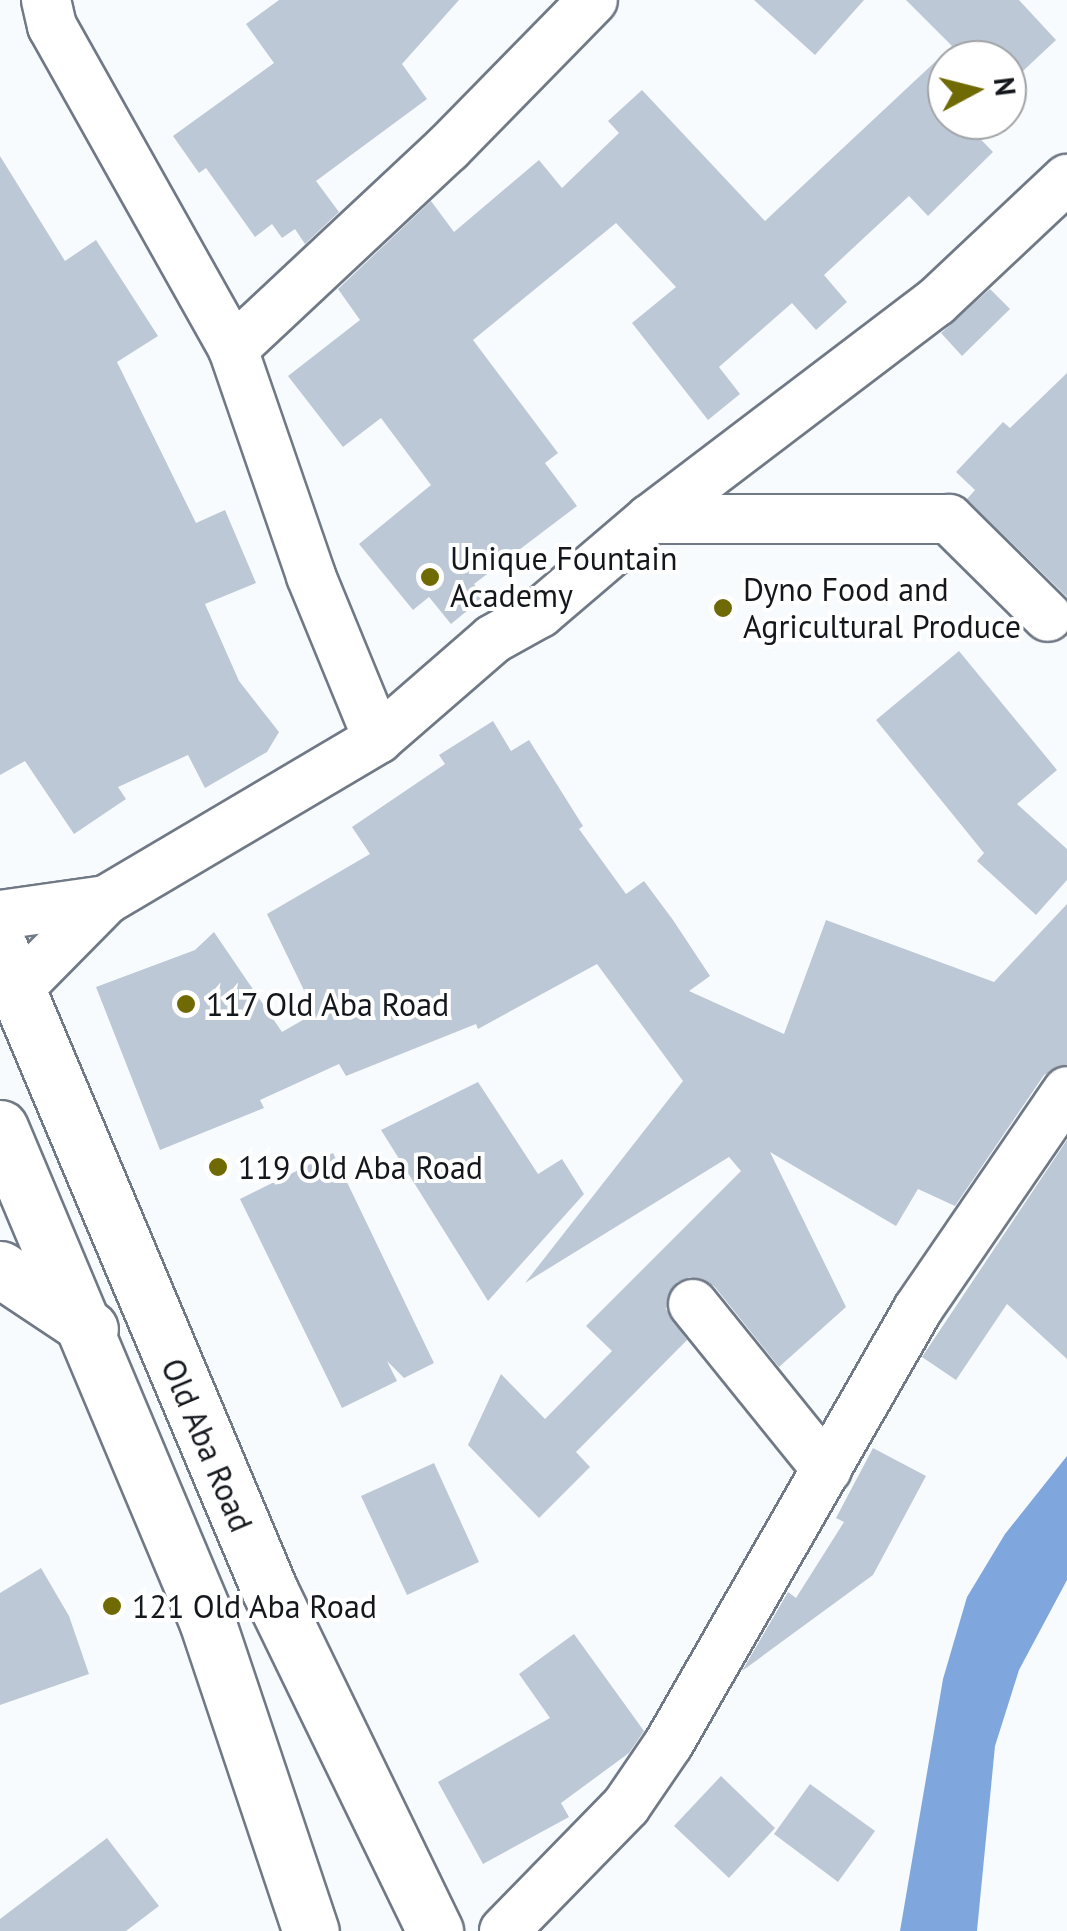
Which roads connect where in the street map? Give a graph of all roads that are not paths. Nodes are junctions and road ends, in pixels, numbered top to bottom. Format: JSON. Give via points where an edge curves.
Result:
{"nodes":[{"id":1,"x":46,"y":0,"type":"edge"},
{"id":2,"x":593,"y":0,"type":"edge"},
{"id":3,"x":1067,"y":179,"type":"edge"},
{"id":4,"x":233,"y":349,"type":"junction"},
{"id":5,"x":650,"y":519,"type":"junction"},
{"id":6,"x":1048,"y":617,"type":"dead end"},
{"id":7,"x":378,"y":738,"type":"junction"},
{"id":8,"x":106,"y":900,"type":"junction"},
{"id":9,"x":0,"y":915,"type":"edge"},
{"id":10,"x":5,"y":979,"type":"edge"},
{"id":11,"x":1067,"y":1090,"type":"edge"},
{"id":12,"x":0,"y":1128,"type":"edge"},
{"id":13,"x":0,"y":1270,"type":"edge"},
{"id":14,"x":693,"y":1304,"type":"dead end"},
{"id":15,"x":90,"y":1329,"type":"junction"},
{"id":16,"x":827,"y":1470,"type":"junction"},
{"id":17,"x":311,"y":1931,"type":"edge"},
{"id":18,"x":435,"y":1931,"type":"edge"},
{"id":19,"x":504,"y":1931,"type":"edge"}],
"edges":[{"from":1,"to":4,"type":"street","via":[[52,26]]},
{"from":2,"to":4,"type":"street","via":[[448,148]]},
{"from":3,"to":5,"type":"street","via":[[936,302]]},
{"from":4,"to":7,"type":"street","via":[[310,576]]},
{"from":5,"to":6,"type":"street","via":[[949,520]]},
{"from":5,"to":7,"type":"street"},
{"from":7,"to":8,"type":"street"},
{"from":8,"to":9,"type":"street"},
{"from":8,"to":10,"type":"street"},
{"from":10,"to":18,"type":"main road","name":"Old Aba Road","via":[[256,1557]]},
{"from":11,"to":16,"type":"street","via":[[918,1308]]},
{"from":12,"to":15,"type":"main road","name":"Old Aba Road"},
{"from":13,"to":15,"type":"main road"},
{"from":14,"to":16,"type":"street"},
{"from":15,"to":17,"type":"main road","name":"Old Aba Road","via":[[207,1621]]},
{"from":16,"to":19,"type":"street","via":[[626,1806]]}]}
